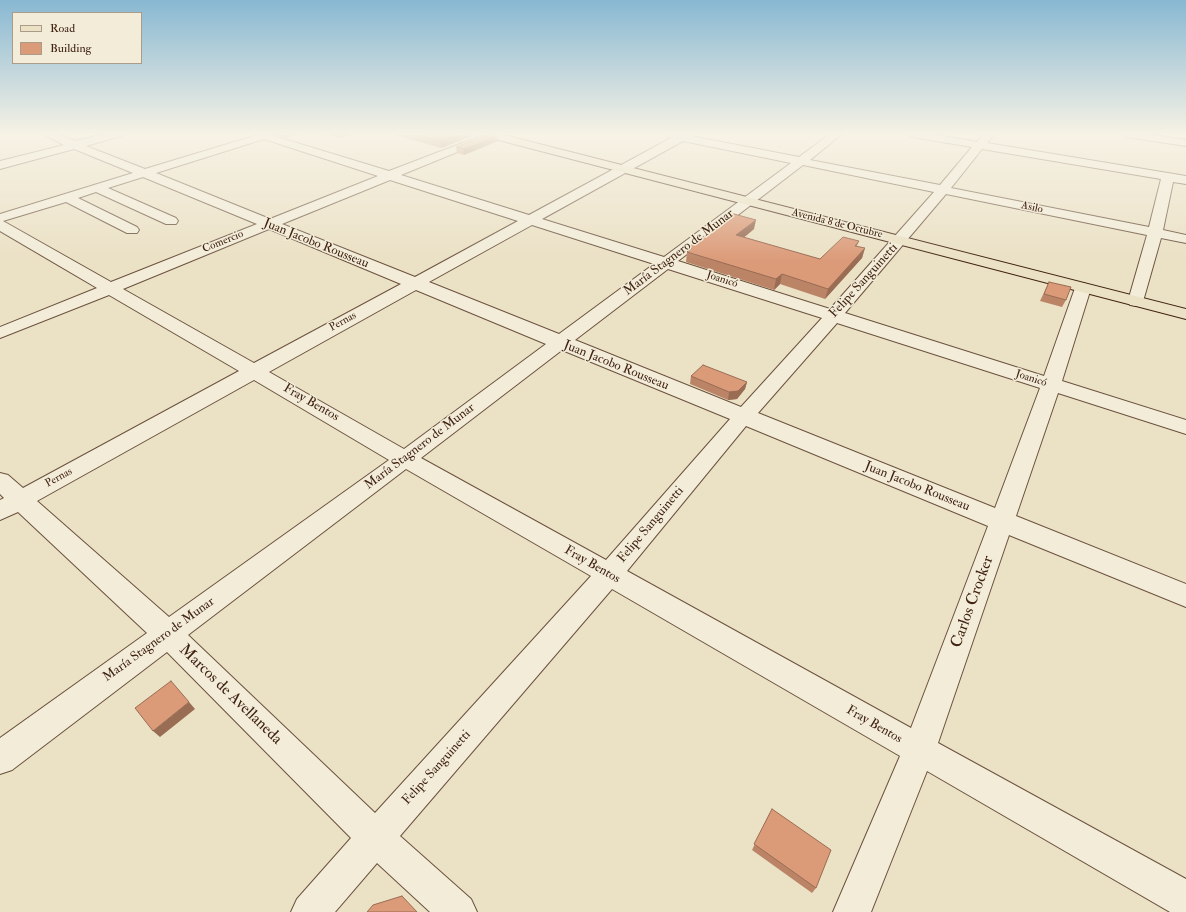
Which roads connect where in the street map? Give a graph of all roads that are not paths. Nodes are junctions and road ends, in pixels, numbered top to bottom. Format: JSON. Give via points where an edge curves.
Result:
{"nodes":[{"id":1,"x":133,"y":177,"type":"edge"},
{"id":2,"x":152,"y":177,"type":"edge"},
{"id":3,"x":386,"y":177,"type":"edge"},
{"id":4,"x":395,"y":177,"type":"edge"},
{"id":5,"x":609,"y":177,"type":"edge"},
{"id":6,"x":648,"y":177,"type":"edge"},
{"id":7,"x":782,"y":177,"type":"edge"},
{"id":8,"x":877,"y":177,"type":"edge"},
{"id":9,"x":952,"y":177,"type":"edge"},
{"id":10,"x":1168,"y":177,"type":"joint"},
{"id":11,"x":1186,"y":180,"type":"edge"},
{"id":12,"x":97,"y":188,"type":"junction"},
{"id":13,"x":181,"y":189,"type":"junction"},
{"id":14,"x":941,"y":190,"type":"junction"},
{"id":15,"x":67,"y":197,"type":"junction"},
{"id":16,"x":749,"y":201,"type":"junction"},
{"id":17,"x":135,"y":205,"type":"junction"},
{"id":18,"x":0,"y":218,"type":"edge"},
{"id":19,"x":531,"y":220,"type":"junction"},
{"id":20,"x":171,"y":221,"type":"dead end"},
{"id":21,"x":268,"y":224,"type":"junction"},
{"id":22,"x":0,"y":225,"type":"edge"},
{"id":23,"x":132,"y":230,"type":"dead end"},
{"id":24,"x":1155,"y":233,"type":"junction"},
{"id":25,"x":1186,"y":239,"type":"edge"},
{"id":26,"x":901,"y":240,"type":"junction"},
{"id":27,"x":667,"y":263,"type":"junction"},
{"id":28,"x":413,"y":283,"type":"junction"},
{"id":29,"x":1083,"y":288,"type":"junction"},
{"id":30,"x":108,"y":289,"type":"junction"},
{"id":31,"x":1136,"y":301,"type":"junction"},
{"id":32,"x":1186,"y":314,"type":"edge"},
{"id":33,"x":832,"y":316,"type":"junction"},
{"id":34,"x":0,"y":333,"type":"edge"},
{"id":35,"x":559,"y":343,"type":"junction"},
{"id":36,"x":255,"y":371,"type":"junction"},
{"id":37,"x":1050,"y":385,"type":"junction"},
{"id":38,"x":743,"y":417,"type":"junction"},
{"id":39,"x":1186,"y":427,"type":"edge"},
{"id":40,"x":405,"y":459,"type":"junction"},
{"id":41,"x":7,"y":497,"type":"edge"},
{"id":42,"x":1002,"y":522,"type":"junction"},
{"id":43,"x":609,"y":574,"type":"junction"},
{"id":44,"x":1186,"y":596,"type":"edge"},
{"id":45,"x":168,"y":634,"type":"junction"},
{"id":46,"x":919,"y":750,"type":"junction"},
{"id":47,"x":0,"y":758,"type":"edge"},
{"id":48,"x":375,"y":837,"type":"junction"},
{"id":49,"x":1186,"y":900,"type":"edge"},
{"id":50,"x":310,"y":912,"type":"edge"},
{"id":51,"x":458,"y":912,"type":"edge"},
{"id":52,"x":852,"y":912,"type":"edge"}],
"edges":[{"from":1,"to":12,"type":"street"},
{"from":2,"to":13,"type":"street","name":"Juan Jacobo Rousseau"},
{"from":3,"to":21,"type":"street","name":"Comercio"},
{"from":4,"to":19,"type":"street","name":"Joanicó"},
{"from":5,"to":19,"type":"street","name":"Pernas"},
{"from":6,"to":16,"type":"main road","name":"Avenida 8 de Octubre"},
{"from":7,"to":16,"type":"street","name":"María Stagnero de Munar"},
{"from":8,"to":14,"type":"street","name":"Asilo"},
{"from":9,"to":14,"type":"street","name":"Felipe Sanguinetti"},
{"from":10,"to":11,"type":"street"},
{"from":10,"to":24,"type":"street"},
{"from":12,"to":15,"type":"street"},
{"from":12,"to":17,"type":"street"},
{"from":13,"to":17,"type":"street"},
{"from":13,"to":21,"type":"street","name":"Juan Jacobo Rousseau"},
{"from":14,"to":24,"type":"street","name":"Asilo"},
{"from":14,"to":26,"type":"street","name":"Felipe Sanguinetti"},
{"from":15,"to":18,"type":"street"},
{"from":15,"to":23,"type":"street"},
{"from":16,"to":26,"type":"main road","name":"Avenida 8 de Octubre"},
{"from":16,"to":27,"type":"street","name":"María Stagnero de Munar"},
{"from":17,"to":20,"type":"street"},
{"from":19,"to":27,"type":"street","name":"Joanicó"},
{"from":19,"to":28,"type":"street","name":"Pernas"},
{"from":21,"to":28,"type":"street","name":"Juan Jacobo Rousseau"},
{"from":21,"to":30,"type":"street","name":"Comercio"},
{"from":22,"to":30,"type":"street","name":"Fray Bentos"},
{"from":24,"to":25,"type":"street","name":"Asilo"},
{"from":24,"to":31,"type":"street"},
{"from":26,"to":29,"type":"main road","name":"Avenida 8 de Octubre"},
{"from":26,"to":33,"type":"street","name":"Felipe Sanguinetti"},
{"from":27,"to":33,"type":"street","name":"Joanicó"},
{"from":27,"to":35,"type":"street","name":"María Stagnero de Munar"},
{"from":28,"to":35,"type":"street","name":"Juan Jacobo Rousseau"},
{"from":28,"to":36,"type":"street","name":"Pernas"},
{"from":29,"to":31,"type":"main road","name":"Avenida 8 de Octubre"},
{"from":29,"to":37,"type":"street","name":"Carlos Crocker"},
{"from":30,"to":34,"type":"street","name":"Comercio"},
{"from":30,"to":36,"type":"street","name":"Fray Bentos"},
{"from":31,"to":32,"type":"main road","name":"Avenida 8 de Octubre"},
{"from":33,"to":37,"type":"street","name":"Joanicó"},
{"from":33,"to":38,"type":"street","name":"Felipe Sanguinetti"},
{"from":35,"to":38,"type":"street","name":"Juan Jacobo Rousseau"},
{"from":35,"to":40,"type":"street","name":"María Stagnero de Munar"},
{"from":36,"to":40,"type":"street","name":"Fray Bentos"},
{"from":36,"to":41,"type":"street","name":"Pernas"},
{"from":37,"to":39,"type":"street","name":"Joanicó"},
{"from":37,"to":42,"type":"street","name":"Carlos Crocker"},
{"from":38,"to":42,"type":"street","name":"Juan Jacobo Rousseau"},
{"from":38,"to":43,"type":"street","name":"Felipe Sanguinetti"},
{"from":40,"to":43,"type":"street","name":"Fray Bentos"},
{"from":40,"to":45,"type":"street","name":"María Stagnero de Munar"},
{"from":41,"to":45,"type":"street","name":"Marcos de Avellaneda"},
{"from":42,"to":44,"type":"street","name":"Juan Jacobo Rousseau"},
{"from":42,"to":46,"type":"street","name":"Carlos Crocker"},
{"from":43,"to":46,"type":"street","name":"Fray Bentos"},
{"from":43,"to":48,"type":"street","name":"Felipe Sanguinetti"},
{"from":45,"to":47,"type":"street","name":"María Stagnero de Munar"},
{"from":45,"to":48,"type":"street","name":"Marcos de Avellaneda"},
{"from":46,"to":49,"type":"street","name":"Fray Bentos"},
{"from":46,"to":52,"type":"street","name":"Carlos Crocker"},
{"from":48,"to":50,"type":"street","name":"Felipe Sanguinetti"},
{"from":48,"to":51,"type":"street","name":"Marcos de Avellaneda"}]}
